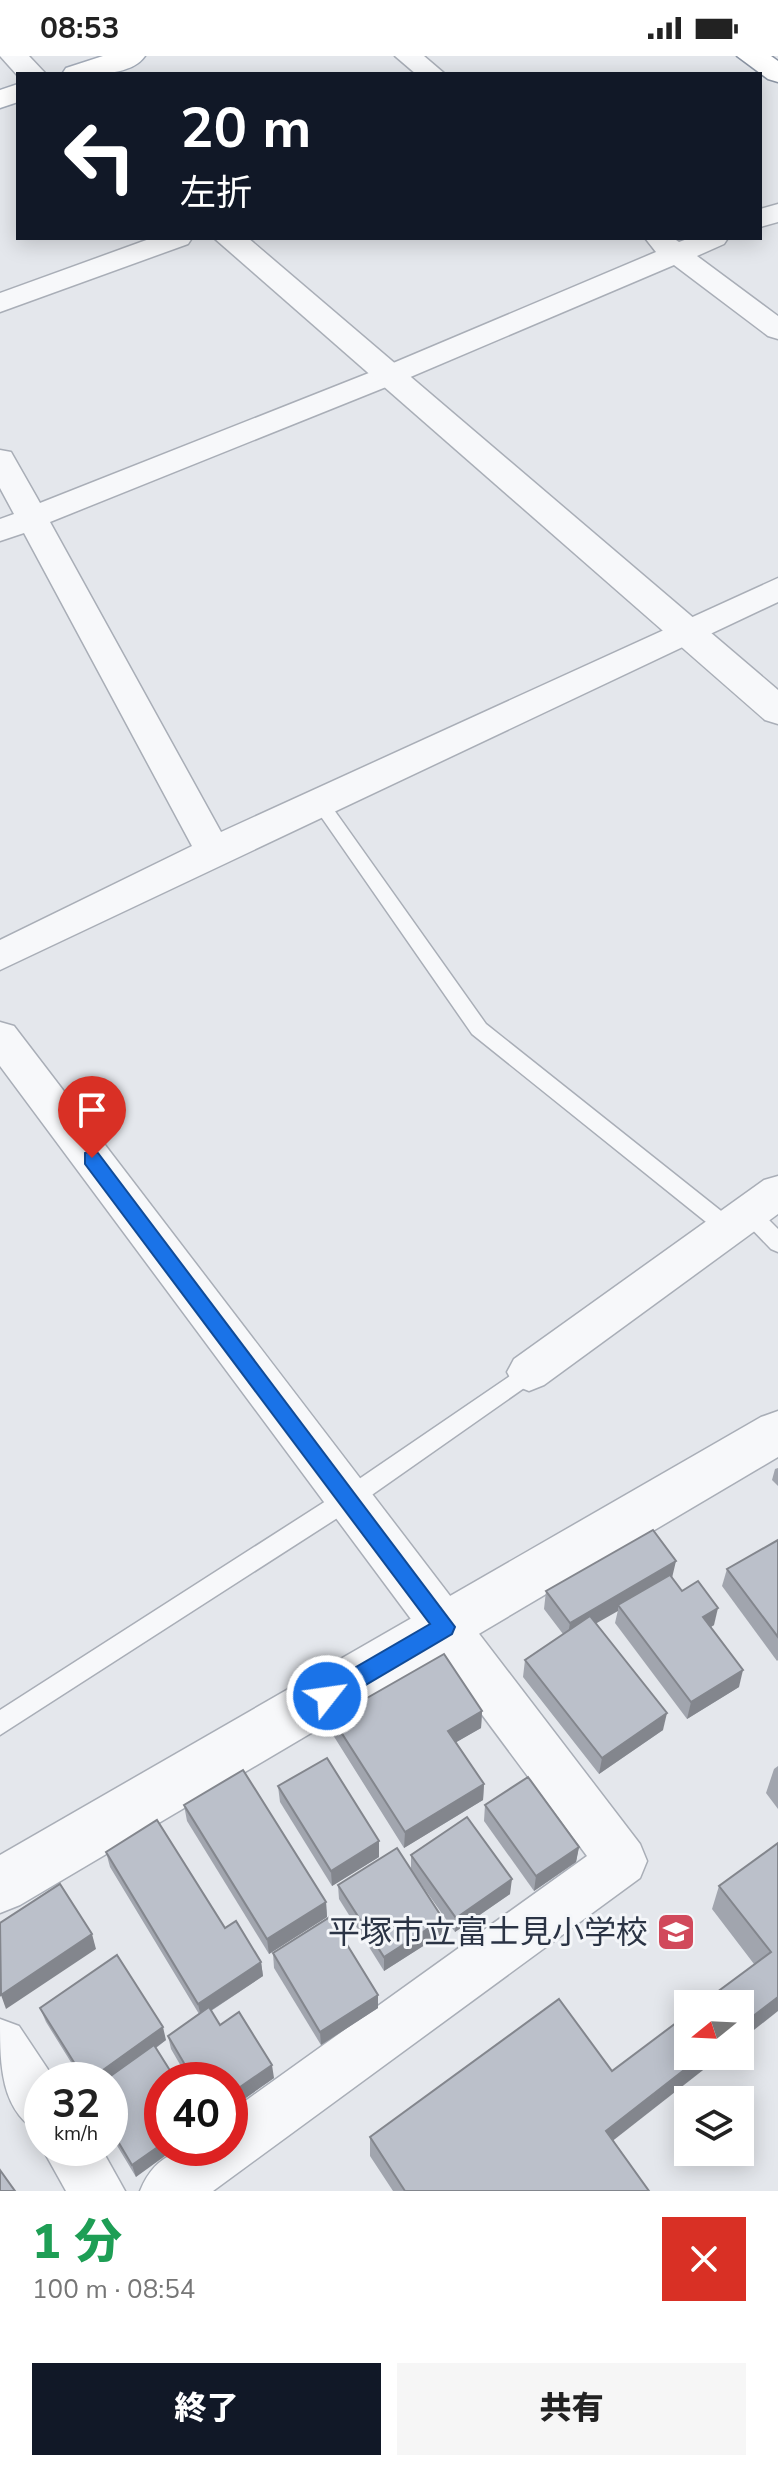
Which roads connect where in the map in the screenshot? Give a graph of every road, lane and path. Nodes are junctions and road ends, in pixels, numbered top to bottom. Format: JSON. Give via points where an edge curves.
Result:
{"nodes":[{"id":1,"x":12,"y":56,"type":"edge"},
{"id":2,"x":131,"y":56,"type":"edge"},
{"id":3,"x":408,"y":56,"type":"edge"},
{"id":4,"x":751,"y":56,"type":"edge"},
{"id":5,"x":30,"y":72,"type":"edge"},
{"id":6,"x":82,"y":72,"type":"edge"},
{"id":7,"x":429,"y":72,"type":"edge"},
{"id":8,"x":778,"y":73,"type":"edge"},
{"id":9,"x":173,"y":240,"type":"edge"},
{"id":10,"x":231,"y":240,"type":"edge"},
{"id":11,"x":702,"y":240,"type":"edge"},
{"id":12,"x":665,"y":246,"type":"edge"},
{"id":13,"x":0,"y":303,"type":"edge"},
{"id":14,"x":778,"y":330,"type":"edge"},
{"id":15,"x":390,"y":375,"type":"junction"},
{"id":16,"x":0,"y":459,"type":"edge"},
{"id":17,"x":32,"y":518,"type":"junction"},
{"id":18,"x":0,"y":531,"type":"edge"},
{"id":19,"x":778,"y":589,"type":"edge"},
{"id":20,"x":687,"y":632,"type":"junction"},
{"id":21,"x":778,"y":711,"type":"edge"},
{"id":22,"x":321,"y":804,"type":"junction"},
{"id":23,"x":213,"y":851,"type":"junction"},
{"id":24,"x":0,"y":956,"type":"edge"},
{"id":25,"x":0,"y":1037,"type":"edge"},
{"id":26,"x":751,"y":1211,"type":"edge"},
{"id":27,"x":778,"y":1243,"type":"edge"},
{"id":28,"x":529,"y":1372,"type":"joint"},
{"id":29,"x":778,"y":1432,"type":"edge"},
{"id":30,"x":348,"y":1499,"type":"junction"},
{"id":31,"x":445,"y":1627,"type":"junction"},
{"id":32,"x":0,"y":1724,"type":"edge"},
{"id":33,"x":0,"y":1886,"type":"edge"},
{"id":34,"x":0,"y":2045,"type":"edge"},
{"id":35,"x":24,"y":2080,"type":"edge"},
{"id":36,"x":248,"y":2132,"type":"edge"},
{"id":37,"x":81,"y":2166,"type":"edge"},
{"id":38,"x":202,"y":2166,"type":"edge"},
{"id":39,"x":98,"y":2191,"type":"edge"},
{"id":40,"x":167,"y":2191,"type":"edge"}],
"edges":[{"from":1,"to":5,"type":"street"},
{"from":2,"to":6,"type":"main road"},
{"from":3,"to":7,"type":"street"},
{"from":4,"to":8,"type":"main road"},
{"from":9,"to":13,"type":"street"},
{"from":10,"to":15,"type":"street"},
{"from":11,"to":12,"type":"street"},
{"from":12,"to":14,"type":"street"},
{"from":12,"to":15,"type":"street"},
{"from":15,"to":17,"type":"street"},
{"from":15,"to":20,"type":"street"},
{"from":16,"to":17,"type":"street"},
{"from":17,"to":18,"type":"street"},
{"from":17,"to":23,"type":"street"},
{"from":19,"to":20,"type":"street"},
{"from":20,"to":21,"type":"street"},
{"from":20,"to":22,"type":"street"},
{"from":22,"to":23,"type":"street"},
{"from":22,"to":26,"type":"lane","via":[[479,1029]]},
{"from":23,"to":24,"type":"street"},
{"from":25,"to":30,"type":"street"},
{"from":26,"to":27,"type":"lane"},
{"from":26,"to":28,"type":"street"},
{"from":28,"to":30,"type":"lane"},
{"from":29,"to":31,"type":"street"},
{"from":30,"to":31,"type":"street"},
{"from":30,"to":32,"type":"lane"},
{"from":31,"to":33,"type":"street"},
{"from":31,"to":36,"type":"street","via":[[622,1861]]},
{"from":34,"to":35,"type":"street"},
{"from":37,"to":39,"type":"street"},
{"from":38,"to":40,"type":"street"}]}
